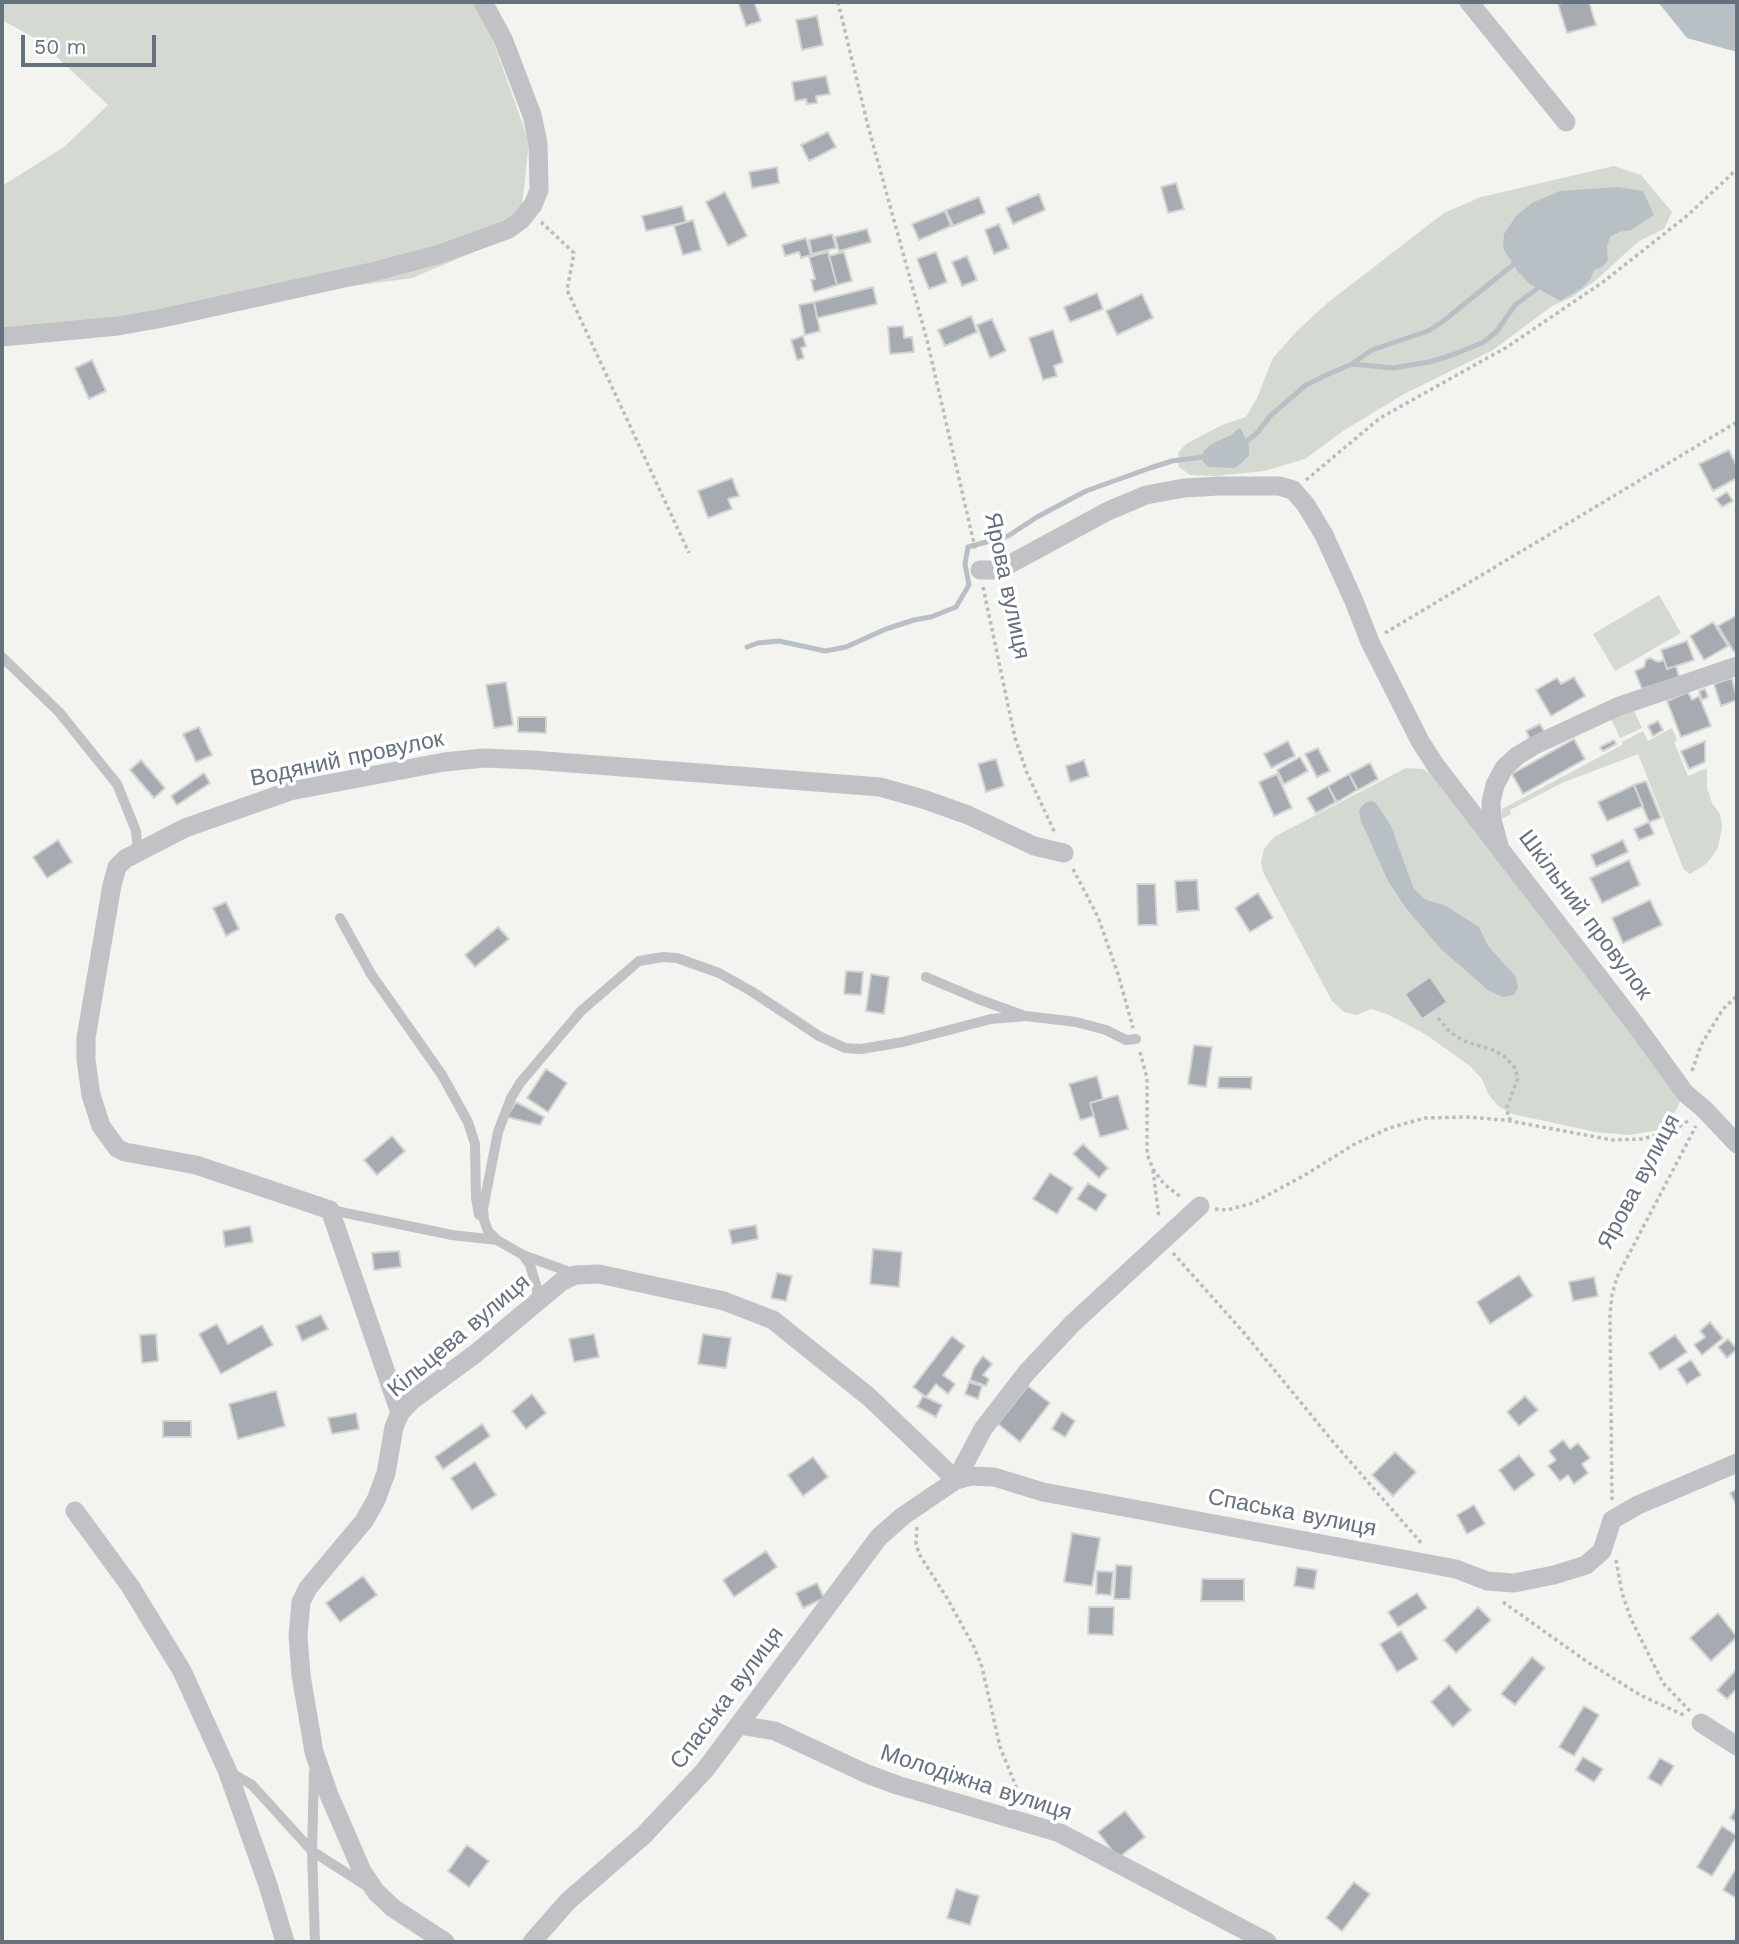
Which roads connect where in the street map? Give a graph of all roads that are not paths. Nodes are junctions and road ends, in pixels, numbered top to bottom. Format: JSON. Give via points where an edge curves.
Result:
{"nodes":[{"id":1,"x":483,"y":2,"type":"edge"},
{"id":2,"x":1469,"y":2,"type":"edge"},
{"id":3,"x":1566,"y":122,"type":"dead end"},
{"id":4,"x":2,"y":337,"type":"edge"},
{"id":5,"x":979,"y":564,"type":"road end"},
{"id":6,"x":2,"y":657,"type":"edge"},
{"id":7,"x":1737,"y":666,"type":"edge"},
{"id":8,"x":1500,"y":849,"type":"junction"},
{"id":9,"x":138,"y":850,"type":"junction"},
{"id":10,"x":1064,"y":853,"type":"road end"},
{"id":11,"x":340,"y":918,"type":"dead end"},
{"id":12,"x":926,"y":977,"type":"dead end"},
{"id":13,"x":1026,"y":1016,"type":"junction"},
{"id":14,"x":1136,"y":1039,"type":"road end"},
{"id":15,"x":1737,"y":1144,"type":"edge"},
{"id":16,"x":1200,"y":1206,"type":"road end"},
{"id":17,"x":331,"y":1210,"type":"junction"},
{"id":18,"x":488,"y":1231,"type":"junction"},
{"id":19,"x":497,"y":1240,"type":"junction"},
{"id":20,"x":523,"y":1255,"type":"junction"},
{"id":21,"x":575,"y":1275,"type":"junction"},
{"id":22,"x":537,"y":1302,"type":"junction"},
{"id":23,"x":400,"y":1413,"type":"junction"},
{"id":24,"x":1737,"y":1463,"type":"edge"},
{"id":25,"x":956,"y":1479,"type":"junction"},
{"id":26,"x":75,"y":1511,"type":"dead end"},
{"id":27,"x":1701,"y":1723,"type":"road end"},
{"id":28,"x":739,"y":1725,"type":"junction"},
{"id":29,"x":1737,"y":1746,"type":"edge"},
{"id":30,"x":314,"y":1752,"type":"junction"},
{"id":31,"x":227,"y":1770,"type":"junction"},
{"id":32,"x":312,"y":1851,"type":"junction"},
{"id":33,"x":376,"y":1892,"type":"junction"},
{"id":34,"x":285,"y":1942,"type":"edge"},
{"id":35,"x":315,"y":1942,"type":"edge"},
{"id":36,"x":445,"y":1942,"type":"edge"},
{"id":37,"x":532,"y":1942,"type":"edge"},
{"id":38,"x":1267,"y":1942,"type":"edge"}],
"edges":[{"from":1,"to":4,"type":"street","via":[[503,39],[538,143],[539,190],[529,210],[509,229],[376,271],[163,318]]},
{"from":2,"to":3,"type":"street"},
{"from":5,"to":8,"type":"street","via":[[999,570],[1146,495],[1196,487],[1279,486],[1293,490],[1324,535],[1403,712],[1436,766]]},
{"from":6,"to":9,"type":"lane","via":[[59,712],[117,784],[136,831]]},
{"from":7,"to":8,"type":"street","name":"Шкільний провулок","via":[[1617,707],[1517,756],[1504,768],[1491,802]]},
{"from":8,"to":15,"type":"street","name":"Шкільний провулок","via":[[1685,1093]]},
{"from":9,"to":10,"type":"street","name":"Водяний провулок","via":[[215,816],[290,792],[484,758],[880,787],[968,816],[1034,846]]},
{"from":9,"to":17,"type":"street","name":"Водяний провулок","via":[[115,872],[86,1038],[91,1095],[101,1126],[125,1152],[196,1165]]},
{"from":11,"to":18,"type":"lane","via":[[371,974],[442,1075],[468,1122],[475,1143],[479,1215]]},
{"from":12,"to":13,"type":"lane"},
{"from":13,"to":14,"type":"lane","via":[[1076,1022],[1126,1040]]},
{"from":13,"to":18,"type":"lane","via":[[990,1019],[892,1044],[845,1048],[719,973],[677,958],[639,961],[581,1011],[511,1098],[489,1172],[483,1209]]},
{"from":16,"to":25,"type":"street","name":"Спаська вулиця","via":[[1027,1371],[984,1429]]},
{"from":17,"to":19,"type":"lane"},
{"from":17,"to":23,"type":"street"},
{"from":18,"to":19,"type":"lane"},
{"from":19,"to":20,"type":"lane"},
{"from":20,"to":21,"type":"lane"},
{"from":20,"to":22,"type":"lane","via":[[534,1276]]},
{"from":21,"to":22,"type":"street","name":"Кільцева вулиця"},
{"from":21,"to":25,"type":"street","via":[[599,1274],[724,1301],[773,1320],[869,1397]]},
{"from":22,"to":23,"type":"street","name":"Кільцева вулиця"},
{"from":23,"to":30,"type":"street","name":"Кільцева вулиця","via":[[376,1500],[301,1602],[300,1661]]},
{"from":24,"to":25,"type":"street","name":"Спаська вулиця","via":[[1612,1520],[1602,1551],[1586,1565],[1514,1583],[1043,1492],[994,1477]]},
{"from":25,"to":28,"type":"street","name":"Спаська вулиця","via":[[879,1536]]},
{"from":26,"to":31,"type":"street","via":[[130,1586],[182,1671]]},
{"from":27,"to":29,"type":"street"},
{"from":28,"to":37,"type":"street","name":"Спаська вулиця","via":[[681,1798],[568,1901]]},
{"from":28,"to":38,"type":"street","name":"Молодіжна вулиця","via":[[775,1731],[897,1785],[1060,1833]]},
{"from":30,"to":32,"type":"lane"},
{"from":30,"to":33,"type":"street","name":"Кільцева вулиця","via":[[362,1871]]},
{"from":31,"to":32,"type":"lane","via":[[252,1785]]},
{"from":31,"to":34,"type":"street"},
{"from":32,"to":33,"type":"lane"},
{"from":32,"to":35,"type":"lane"},
{"from":33,"to":36,"type":"street","name":"Кільцева вулиця"}]}
